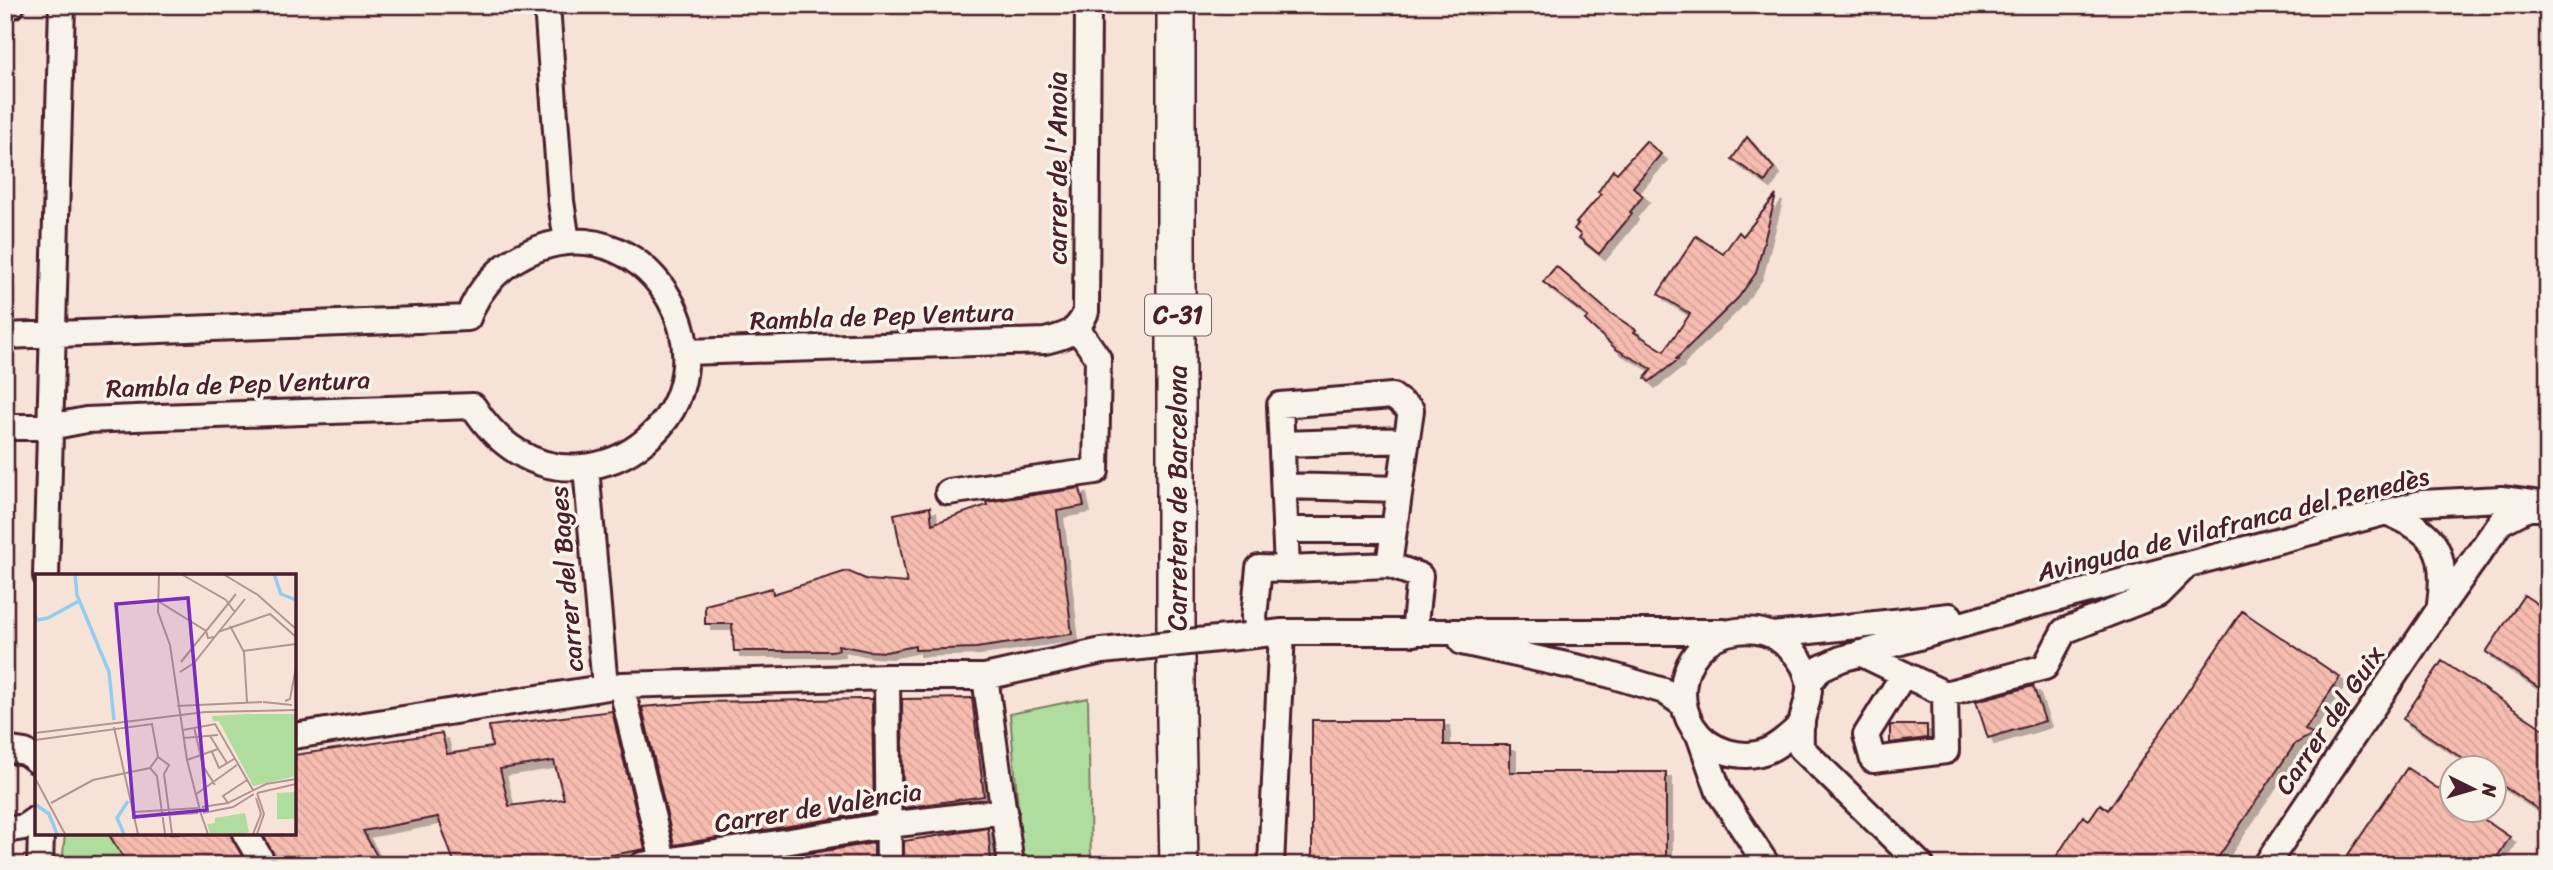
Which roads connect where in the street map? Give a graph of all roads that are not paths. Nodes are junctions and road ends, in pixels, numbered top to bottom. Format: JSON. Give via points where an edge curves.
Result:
{"nodes":[{"id":1,"x":12,"y":5,"type":"edge"},
{"id":2,"x":62,"y":5,"type":"edge"},
{"id":3,"x":547,"y":5,"type":"edge"},
{"id":4,"x":1088,"y":5,"type":"edge"},
{"id":5,"x":1176,"y":5,"type":"edge"},
{"id":6,"x":5,"y":6,"type":"edge"},
{"id":7,"x":567,"y":242,"type":"junction"},
{"id":8,"x":1077,"y":328,"type":"junction"},
{"id":9,"x":52,"y":333,"type":"junction"},
{"id":10,"x":5,"y":336,"type":"edge"},
{"id":11,"x":686,"y":352,"type":"junction"},
{"id":12,"x":5,"y":427,"type":"edge"},
{"id":13,"x":50,"y":427,"type":"junction"},
{"id":14,"x":1406,"y":440,"type":"junction"},
{"id":15,"x":1282,"y":444,"type":"junction"},
{"id":16,"x":586,"y":467,"type":"junction"},
{"id":17,"x":1283,"y":486,"type":"junction"},
{"id":18,"x":1399,"y":489,"type":"junction"},
{"id":19,"x":948,"y":492,"type":"dead end"},
{"id":20,"x":2548,"y":506,"type":"edge"},
{"id":21,"x":2386,"y":512,"type":"junction"},
{"id":22,"x":1285,"y":530,"type":"junction"},
{"id":23,"x":1394,"y":530,"type":"junction"},
{"id":24,"x":1389,"y":565,"type":"junction"},
{"id":25,"x":2188,"y":565,"type":"junction"},
{"id":26,"x":1287,"y":569,"type":"junction"},
{"id":27,"x":46,"y":574,"type":"edge"},
{"id":28,"x":2017,"y":608,"type":"junction"},
{"id":29,"x":2440,"y":608,"type":"junction"},
{"id":30,"x":1282,"y":632,"type":"junction"},
{"id":31,"x":1723,"y":632,"type":"junction"},
{"id":32,"x":1419,"y":633,"type":"junction"},
{"id":33,"x":1251,"y":635,"type":"junction"},
{"id":34,"x":1773,"y":635,"type":"junction"},
{"id":35,"x":1860,"y":653,"type":"junction"},
{"id":36,"x":1903,"y":674,"type":"junction"},
{"id":37,"x":887,"y":677,"type":"junction"},
{"id":38,"x":985,"y":677,"type":"junction"},
{"id":39,"x":1809,"y":683,"type":"junction"},
{"id":40,"x":613,"y":686,"type":"junction"},
{"id":41,"x":1945,"y":694,"type":"junction"},
{"id":42,"x":1684,"y":705,"type":"junction"},
{"id":43,"x":1802,"y":724,"type":"junction"},
{"id":44,"x":296,"y":730,"type":"edge"},
{"id":45,"x":296,"y":736,"type":"edge"},
{"id":46,"x":1699,"y":736,"type":"junction"},
{"id":47,"x":5,"y":749,"type":"edge"},
{"id":48,"x":35,"y":760,"type":"edge"},
{"id":49,"x":1004,"y":811,"type":"junction"},
{"id":50,"x":35,"y":819,"type":"edge"},
{"id":51,"x":889,"y":825,"type":"junction"},
{"id":52,"x":5,"y":830,"type":"edge"},
{"id":53,"x":41,"y":835,"type":"edge"},
{"id":54,"x":246,"y":835,"type":"edge"},
{"id":55,"x":657,"y":864,"type":"edge"},
{"id":56,"x":40,"y":865,"type":"edge"},
{"id":57,"x":264,"y":865,"type":"edge"},
{"id":58,"x":889,"y":865,"type":"edge"},
{"id":59,"x":1011,"y":865,"type":"edge"},
{"id":60,"x":1179,"y":865,"type":"edge"},
{"id":61,"x":1271,"y":865,"type":"edge"},
{"id":62,"x":1767,"y":865,"type":"edge"},
{"id":63,"x":1921,"y":865,"type":"edge"},
{"id":64,"x":2266,"y":865,"type":"edge"}],
"edges":[{"from":1,"to":6,"type":"street"},
{"from":2,"to":9,"type":"street"},
{"from":3,"to":7,"type":"street"},
{"from":4,"to":8,"type":"street","name":"carrer de l'Anoia","via":[[1086,312]]},
{"from":5,"to":60,"type":"highway","name":"Carretera de Barcelona","number":"C-31"},
{"from":7,"to":9,"type":"street","via":[[545,246],[507,264],[478,295],[468,318]]},
{"from":7,"to":11,"type":"street","via":[[610,248],[649,271],[670,297]]},
{"from":8,"to":11,"type":"street","name":"Rambla de Pep Ventura","via":[[1045,341]]},
{"from":8,"to":19,"type":"street","via":[[1098,358],[1096,471]]},
{"from":9,"to":10,"type":"street"},
{"from":9,"to":13,"type":"street"},
{"from":11,"to":16,"type":"street","via":[[677,400],[654,433],[625,455]]},
{"from":12,"to":13,"type":"street","name":"Rambla de Pep Ventura"},
{"from":13,"to":16,"type":"street","name":"Rambla de Pep Ventura","via":[[86,420],[473,406],[510,449],[556,466]]},
{"from":13,"to":27,"type":"street"},
{"from":14,"to":15,"type":"street"},
{"from":14,"to":15,"type":"street","via":[[1411,410],[1392,396],[1280,405]]},
{"from":14,"to":18,"type":"street"},
{"from":15,"to":17,"type":"street"},
{"from":16,"to":40,"type":"street","name":"carrer del Bages"},
{"from":17,"to":18,"type":"street"},
{"from":17,"to":22,"type":"street"},
{"from":18,"to":23,"type":"street"},
{"from":20,"to":21,"type":"street","name":"Avinguda de Vilafranca del Penedès","via":[[2501,499],[2421,503]]},
{"from":20,"to":29,"type":"street","name":"Carrer del Guix","via":[[2528,508],[2501,522]]},
{"from":21,"to":25,"type":"street","name":"Avinguda de Vilafranca del Penedès"},
{"from":21,"to":29,"type":"street","name":"Carrer del Guix","via":[[2409,521],[2438,549],[2444,575]]},
{"from":22,"to":23,"type":"street"},
{"from":22,"to":26,"type":"street"},
{"from":23,"to":24,"type":"street"},
{"from":24,"to":26,"type":"street"},
{"from":24,"to":32,"type":"street","via":[[1420,576]]},
{"from":25,"to":28,"type":"street","name":"Avinguda de Vilafranca del Penedès"},
{"from":25,"to":41,"type":"street","via":[[2158,594],[2064,631],[2045,667]]},
{"from":26,"to":33,"type":"street","via":[[1259,568]]},
{"from":28,"to":34,"type":"street","name":"Avinguda de Vilafranca del Penedès"},
{"from":28,"to":35,"type":"street","name":"Avinguda de Vilafranca del Penedès"},
{"from":29,"to":64,"type":"street","name":"Carrer del Guix"},
{"from":30,"to":32,"type":"street"},
{"from":30,"to":33,"type":"street"},
{"from":30,"to":61,"type":"street"},
{"from":31,"to":32,"type":"street"},
{"from":31,"to":34,"type":"street","via":[[1751,629]]},
{"from":31,"to":42,"type":"street","via":[[1697,651],[1687,669]]},
{"from":32,"to":42,"type":"street","via":[[1618,677],[1664,691]]},
{"from":33,"to":38,"type":"street","bridge":true,"via":[[1102,651]]},
{"from":34,"to":39,"type":"street","via":[[1793,650]]},
{"from":35,"to":36,"type":"street"},
{"from":35,"to":39,"type":"street","name":"Avinguda de Vilafranca del Penedès","via":[[1821,668]]},
{"from":36,"to":41,"type":"street"},
{"from":36,"to":41,"type":"street","via":[[1867,735],[1873,760],[1945,751]]},
{"from":37,"to":38,"type":"street"},
{"from":37,"to":40,"type":"street"},
{"from":37,"to":51,"type":"street"},
{"from":38,"to":49,"type":"street"},
{"from":39,"to":43,"type":"street"},
{"from":40,"to":44,"type":"street","via":[[597,682]]},
{"from":40,"to":45,"type":"street"},
{"from":40,"to":55,"type":"street","name":"carrer del Bages"},
{"from":42,"to":46,"type":"street"},
{"from":43,"to":46,"type":"street","via":[[1780,745],[1755,755],[1717,749]]},
{"from":43,"to":63,"type":"street","via":[[1801,748]]},
{"from":46,"to":62,"type":"street","via":[[1719,792]]},
{"from":47,"to":48,"type":"street","via":[[25,752]]},
{"from":49,"to":51,"type":"street","name":"Carrer de València"},
{"from":49,"to":59,"type":"street"},
{"from":50,"to":52,"type":"street","via":[[24,827]]},
{"from":51,"to":55,"type":"street","name":"Carrer de València"},
{"from":51,"to":58,"type":"street"},
{"from":53,"to":56,"type":"street"},
{"from":54,"to":57,"type":"street"}]}
